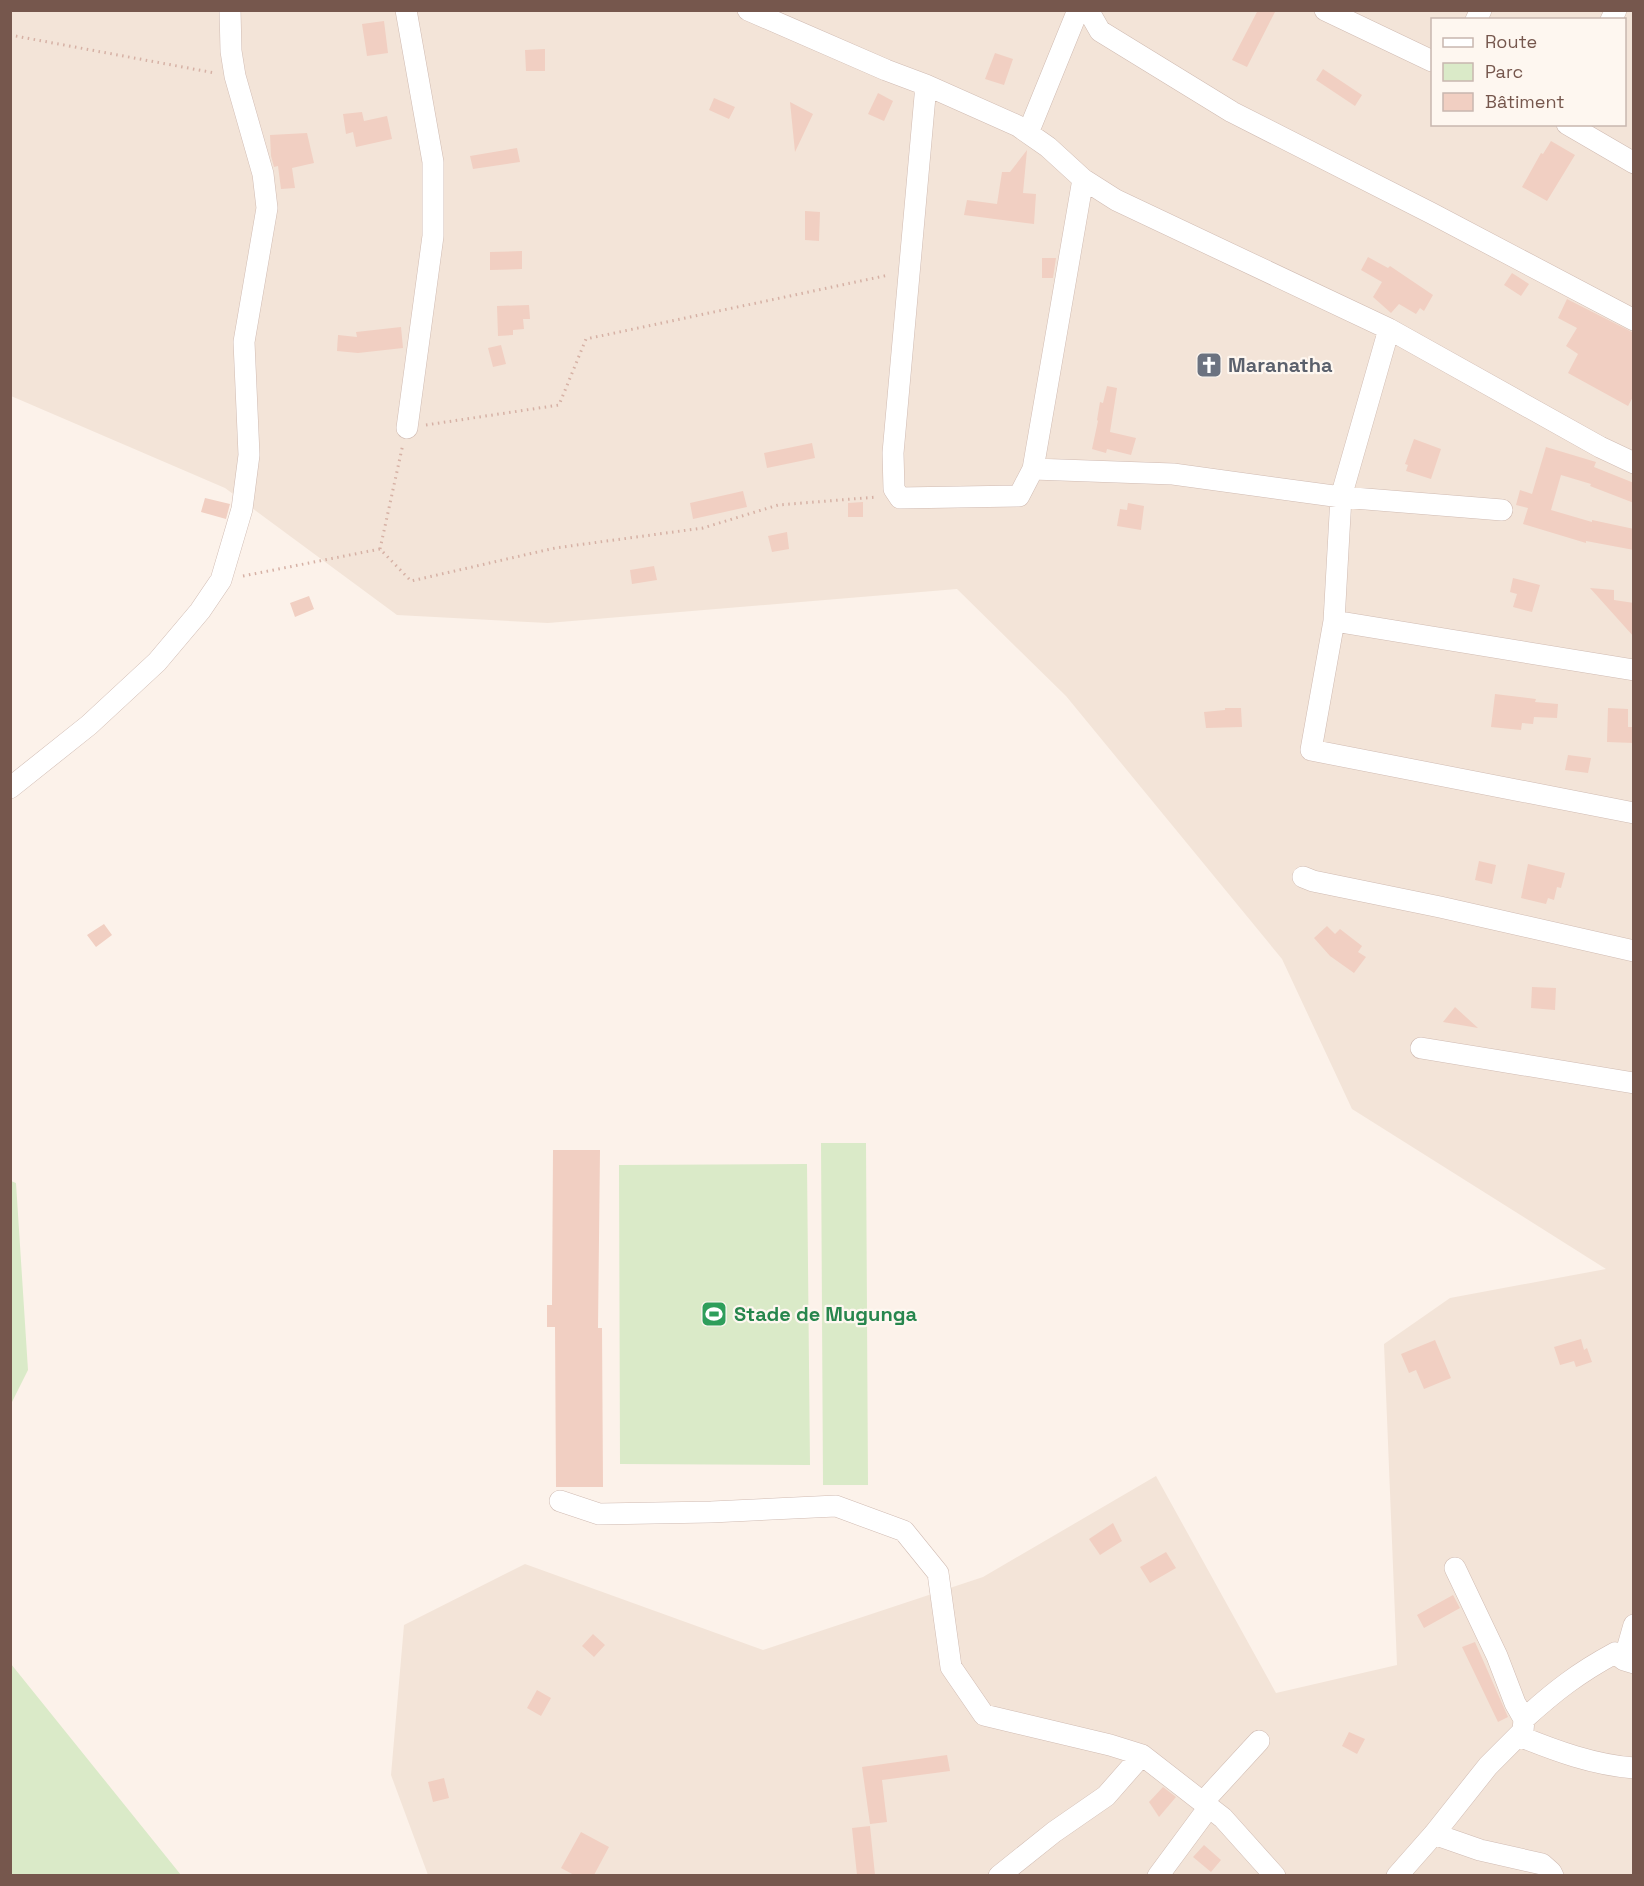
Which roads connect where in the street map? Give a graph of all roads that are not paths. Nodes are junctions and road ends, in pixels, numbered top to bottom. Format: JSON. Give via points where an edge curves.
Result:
{"nodes":[{"id":1,"x":230,"y":10,"type":"edge"},
{"id":2,"x":406,"y":10,"type":"edge"},
{"id":3,"x":748,"y":10,"type":"edge"},
{"id":4,"x":1078,"y":10,"type":"edge"},
{"id":5,"x":1088,"y":10,"type":"edge"},
{"id":6,"x":1325,"y":10,"type":"edge"},
{"id":7,"x":1431,"y":61,"type":"edge"},
{"id":8,"x":926,"y":85,"type":"junction"},
{"id":9,"x":1570,"y":126,"type":"edge"},
{"id":10,"x":1028,"y":133,"type":"junction"},
{"id":11,"x":1634,"y":163,"type":"edge"},
{"id":12,"x":1083,"y":179,"type":"junction"},
{"id":13,"x":1634,"y":320,"type":"edge"},
{"id":14,"x":1389,"y":329,"type":"junction"},
{"id":15,"x":407,"y":428,"type":"road end"},
{"id":16,"x":1634,"y":463,"type":"edge"},
{"id":17,"x":1033,"y":469,"type":"junction"},
{"id":18,"x":1341,"y":497,"type":"junction"},
{"id":19,"x":1502,"y":510,"type":"dead end"},
{"id":20,"x":1334,"y":621,"type":"junction"},
{"id":21,"x":1634,"y":670,"type":"edge"},
{"id":22,"x":10,"y":788,"type":"edge"},
{"id":23,"x":1634,"y":813,"type":"edge"},
{"id":24,"x":1303,"y":877,"type":"dead end"},
{"id":25,"x":1634,"y":951,"type":"edge"},
{"id":26,"x":1421,"y":1048,"type":"dead end"},
{"id":27,"x":1634,"y":1083,"type":"edge"},
{"id":28,"x":560,"y":1501,"type":"dead end"},
{"id":29,"x":1455,"y":1568,"type":"dead end"},
{"id":30,"x":1634,"y":1625,"type":"edge"},
{"id":31,"x":1629,"y":1661,"type":"edge"},
{"id":32,"x":1522,"y":1728,"type":"junction"},
{"id":33,"x":1258,"y":1741,"type":"dead end"},
{"id":34,"x":1142,"y":1755,"type":"junction"},
{"id":35,"x":1634,"y":1768,"type":"edge"},
{"id":36,"x":1206,"y":1804,"type":"junction"},
{"id":37,"x":1434,"y":1834,"type":"junction"},
{"id":38,"x":999,"y":1875,"type":"edge"},
{"id":39,"x":1158,"y":1875,"type":"edge"},
{"id":40,"x":1275,"y":1875,"type":"edge"},
{"id":41,"x":1397,"y":1875,"type":"edge"},
{"id":42,"x":1553,"y":1875,"type":"edge"}],
"edges":[{"from":1,"to":22,"type":"street","via":[[235,76],[263,174],[267,208],[244,342],[249,455],[242,509],[221,580],[200,611],[157,662],[89,725]]},
{"from":2,"to":15,"type":"street","via":[[433,162],[433,225]]},
{"from":3,"to":8,"type":"street"},
{"from":4,"to":10,"type":"street"},
{"from":5,"to":13,"type":"street","via":[[1100,31],[1232,112]]},
{"from":6,"to":7,"type":"street"},
{"from":8,"to":10,"type":"street"},
{"from":8,"to":17,"type":"street","via":[[893,453],[894,489],[900,498],[1019,496]]},
{"from":9,"to":11,"type":"street"},
{"from":10,"to":12,"type":"street"},
{"from":12,"to":14,"type":"street","via":[[1116,200]]},
{"from":12,"to":17,"type":"street"},
{"from":14,"to":16,"type":"street"},
{"from":14,"to":18,"type":"street"},
{"from":17,"to":18,"type":"street","via":[[1173,474]]},
{"from":18,"to":19,"type":"street"},
{"from":18,"to":20,"type":"street"},
{"from":20,"to":21,"type":"street"},
{"from":20,"to":23,"type":"street","via":[[1311,750]]},
{"from":24,"to":25,"type":"street"},
{"from":26,"to":27,"type":"street"},
{"from":28,"to":34,"type":"street","via":[[599,1514],[836,1506],[904,1531],[938,1573],[951,1667],[984,1715]]},
{"from":29,"to":32,"type":"street","via":[[1497,1656]]},
{"from":30,"to":31,"type":"street"},
{"from":31,"to":32,"type":"street","via":[[1615,1653],[1584,1669],[1551,1695]]},
{"from":32,"to":35,"type":"street","via":[[1554,1750],[1610,1766]]},
{"from":32,"to":37,"type":"street"},
{"from":33,"to":36,"type":"street"},
{"from":34,"to":36,"type":"street"},
{"from":34,"to":38,"type":"street","via":[[1106,1796]]},
{"from":36,"to":39,"type":"street"},
{"from":36,"to":40,"type":"street"},
{"from":37,"to":41,"type":"street"},
{"from":37,"to":42,"type":"street","via":[[1480,1850],[1542,1864]]}]}
